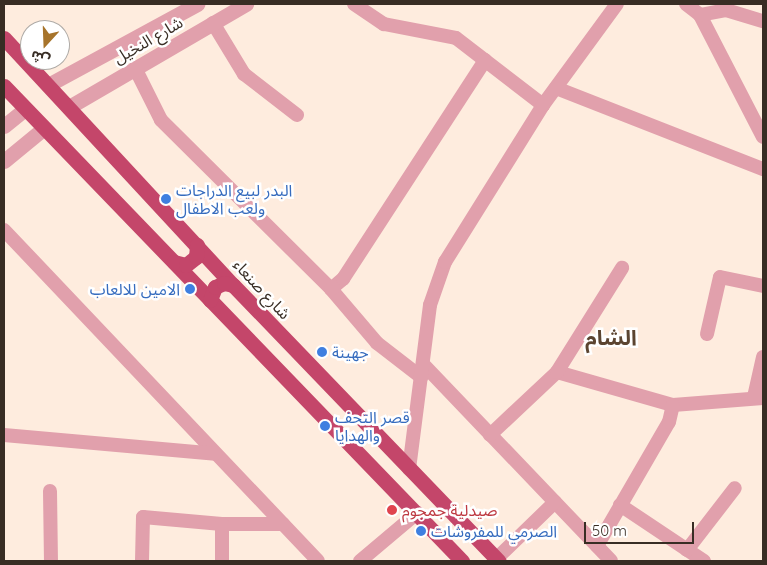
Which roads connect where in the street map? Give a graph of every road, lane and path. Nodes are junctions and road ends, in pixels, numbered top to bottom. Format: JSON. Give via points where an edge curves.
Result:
{"nodes":[{"id":1,"x":197,"y":4,"type":"edge"},
{"id":2,"x":246,"y":4,"type":"edge"},
{"id":3,"x":354,"y":4,"type":"edge"},
{"id":4,"x":617,"y":4,"type":"edge"},
{"id":5,"x":686,"y":4,"type":"edge"},
{"id":6,"x":700,"y":15,"type":"junction"},
{"id":7,"x":763,"y":21,"type":"edge"},
{"id":8,"x":213,"y":23,"type":"junction"},
{"id":9,"x":4,"y":38,"type":"edge"},
{"id":10,"x":485,"y":60,"type":"junction"},
{"id":11,"x":135,"y":68,"type":"junction"},
{"id":12,"x":48,"y":85,"type":"junction"},
{"id":13,"x":4,"y":86,"type":"edge"},
{"id":14,"x":556,"y":88,"type":"junction"},
{"id":15,"x":543,"y":105,"type":"junction"},
{"id":16,"x":69,"y":107,"type":"junction"},
{"id":17,"x":25,"y":109,"type":"junction"},
{"id":18,"x":297,"y":115,"type":"dead end"},
{"id":19,"x":4,"y":126,"type":"edge"},
{"id":20,"x":44,"y":128,"type":"junction"},
{"id":21,"x":763,"y":137,"type":"edge"},
{"id":22,"x":4,"y":161,"type":"edge"},
{"id":23,"x":763,"y":169,"type":"edge"},
{"id":24,"x":4,"y":230,"type":"edge"},
{"id":25,"x":196,"y":244,"type":"junction"},
{"id":26,"x":174,"y":262,"type":"junction"},
{"id":27,"x":622,"y":268,"type":"dead end"},
{"id":28,"x":234,"y":285,"type":"junction"},
{"id":29,"x":763,"y":286,"type":"edge"},
{"id":30,"x":331,"y":289,"type":"junction"},
{"id":31,"x":210,"y":300,"type":"junction"},
{"id":32,"x":707,"y":334,"type":"dead end"},
{"id":33,"x":763,"y":357,"type":"edge"},
{"id":34,"x":422,"y":371,"type":"junction"},
{"id":35,"x":558,"y":372,"type":"junction"},
{"id":36,"x":759,"y":398,"type":"edge"},
{"id":37,"x":673,"y":405,"type":"junction"},
{"id":38,"x":4,"y":435,"type":"edge"},
{"id":39,"x":490,"y":435,"type":"junction"},
{"id":40,"x":215,"y":454,"type":"junction"},
{"id":41,"x":409,"y":469,"type":"junction"},
{"id":42,"x":734,"y":488,"type":"dead end"},
{"id":43,"x":50,"y":491,"type":"dead end"},
{"id":44,"x":555,"y":502,"type":"junction"},
{"id":45,"x":620,"y":505,"type":"junction"},
{"id":46,"x":417,"y":513,"type":"junction"},
{"id":47,"x":222,"y":524,"type":"junction"},
{"id":48,"x":283,"y":524,"type":"junction"},
{"id":49,"x":597,"y":546,"type":"junction"},
{"id":50,"x":687,"y":550,"type":"junction"},
{"id":51,"x":497,"y":560,"type":"edge"},
{"id":52,"x":51,"y":561,"type":"edge"},
{"id":53,"x":142,"y":561,"type":"edge"},
{"id":54,"x":222,"y":561,"type":"edge"},
{"id":55,"x":318,"y":561,"type":"edge"},
{"id":56,"x":360,"y":561,"type":"edge"},
{"id":57,"x":462,"y":561,"type":"edge"},
{"id":58,"x":611,"y":561,"type":"edge"},
{"id":59,"x":704,"y":561,"type":"edge"}],
"edges":[{"from":1,"to":12,"type":"street","name":"شارع النخيل"},
{"from":2,"to":8,"type":"street","name":"شارع النخيل"},
{"from":3,"to":10,"type":"street","via":[[384,24],[456,38]]},
{"from":4,"to":14,"type":"street"},
{"from":5,"to":6,"type":"street"},
{"from":6,"to":7,"type":"street","via":[[726,10]]},
{"from":6,"to":21,"type":"street"},
{"from":8,"to":11,"type":"street","name":"شارع النخيل"},
{"from":8,"to":18,"type":"street","via":[[244,74]]},
{"from":9,"to":12,"type":"highway","name":"شارع صنعاء"},
{"from":10,"to":15,"type":"street"},
{"from":10,"to":30,"type":"street","via":[[343,279]]},
{"from":11,"to":16,"type":"street","name":"شارع النخيل"},
{"from":11,"to":30,"type":"street","via":[[162,120]]},
{"from":12,"to":16,"type":"highway","name":"شارع صنعاء"},
{"from":13,"to":17,"type":"highway"},
{"from":14,"to":15,"type":"street"},
{"from":14,"to":23,"type":"street"},
{"from":15,"to":34,"type":"street","via":[[445,262],[430,305]]},
{"from":16,"to":25,"type":"highway","name":"شارع صنعاء"},
{"from":17,"to":19,"type":"street"},
{"from":17,"to":20,"type":"highway"},
{"from":20,"to":22,"type":"street"},
{"from":20,"to":26,"type":"highway"},
{"from":24,"to":40,"type":"street"},
{"from":25,"to":26,"type":"highway","via":[[196,258],[186,265]]},
{"from":25,"to":28,"type":"highway","name":"شارع صنعاء"},
{"from":26,"to":31,"type":"highway"},
{"from":27,"to":35,"type":"street"},
{"from":28,"to":31,"type":"highway","via":[[224,283],[215,287]]},
{"from":28,"to":41,"type":"highway","name":"شارع صنعاء"},
{"from":29,"to":32,"type":"street","via":[[720,277]]},
{"from":30,"to":34,"type":"street","via":[[377,343]]},
{"from":31,"to":46,"type":"highway"},
{"from":33,"to":36,"type":"street"},
{"from":34,"to":39,"type":"street"},
{"from":34,"to":41,"type":"street"},
{"from":35,"to":37,"type":"street"},
{"from":35,"to":39,"type":"street"},
{"from":36,"to":37,"type":"street"},
{"from":37,"to":45,"type":"street","via":[[670,422]]},
{"from":38,"to":40,"type":"street"},
{"from":39,"to":44,"type":"street"},
{"from":40,"to":48,"type":"street"},
{"from":41,"to":51,"type":"highway","name":"شارع صنعاء"},
{"from":42,"to":50,"type":"street"},
{"from":43,"to":52,"type":"street"},
{"from":44,"to":49,"type":"street"},
{"from":44,"to":51,"type":"street"},
{"from":45,"to":49,"type":"street"},
{"from":45,"to":50,"type":"street"},
{"from":46,"to":56,"type":"street"},
{"from":46,"to":57,"type":"highway"},
{"from":47,"to":48,"type":"street"},
{"from":47,"to":53,"type":"street","via":[[143,517]]},
{"from":47,"to":54,"type":"street"},
{"from":48,"to":55,"type":"street"},
{"from":49,"to":58,"type":"street"},
{"from":50,"to":59,"type":"street"}]}
